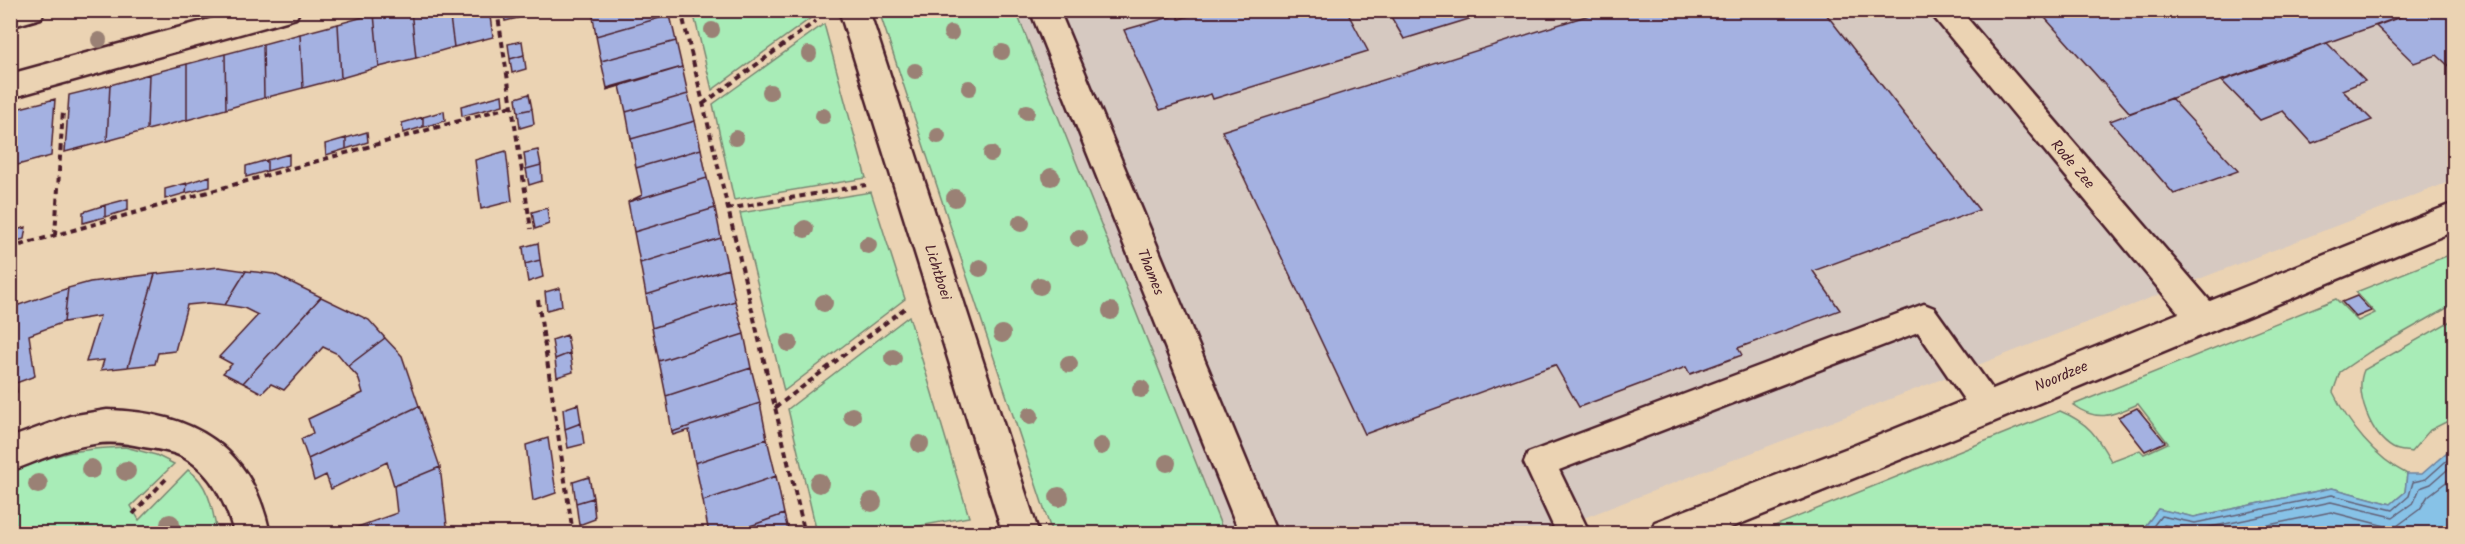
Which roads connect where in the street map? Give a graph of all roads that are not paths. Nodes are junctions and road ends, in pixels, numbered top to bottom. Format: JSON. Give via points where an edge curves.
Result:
{"nodes":[{"id":1,"x":31,"y":10,"type":"edge"},
{"id":2,"x":286,"y":10,"type":"edge"},
{"id":3,"x":854,"y":10,"type":"edge"},
{"id":4,"x":1044,"y":10,"type":"edge"},
{"id":5,"x":1942,"y":10,"type":"edge"},
{"id":6,"x":10,"y":16,"type":"edge"},
{"id":7,"x":10,"y":86,"type":"edge"},
{"id":8,"x":2454,"y":217,"type":"edge"},
{"id":9,"x":2203,"y":317,"type":"junction"},
{"id":10,"x":1987,"y":407,"type":"junction"},
{"id":11,"x":10,"y":454,"type":"edge"},
{"id":12,"x":252,"y":534,"type":"edge"},
{"id":13,"x":1021,"y":534,"type":"edge"},
{"id":14,"x":1259,"y":534,"type":"edge"},
{"id":15,"x":1574,"y":534,"type":"edge"},
{"id":16,"x":1668,"y":534,"type":"edge"}],
"edges":[{"from":1,"to":6,"type":"street"},
{"from":2,"to":7,"type":"street"},
{"from":3,"to":13,"type":"street","name":"Lichtboei"},
{"from":4,"to":14,"type":"street","name":"Thames"},
{"from":5,"to":9,"type":"street","name":"Rode Zee"},
{"from":8,"to":9,"type":"street","name":"Noordzee"},
{"from":9,"to":10,"type":"street","name":"Noordzee"},
{"from":10,"to":15,"type":"lane","via":[[1924,317],[1539,463]]},
{"from":10,"to":16,"type":"street","name":"Noordzee","via":[[1802,484]]},
{"from":11,"to":12,"type":"street","via":[[54,435],[108,426],[198,446],[232,480]]}]}
